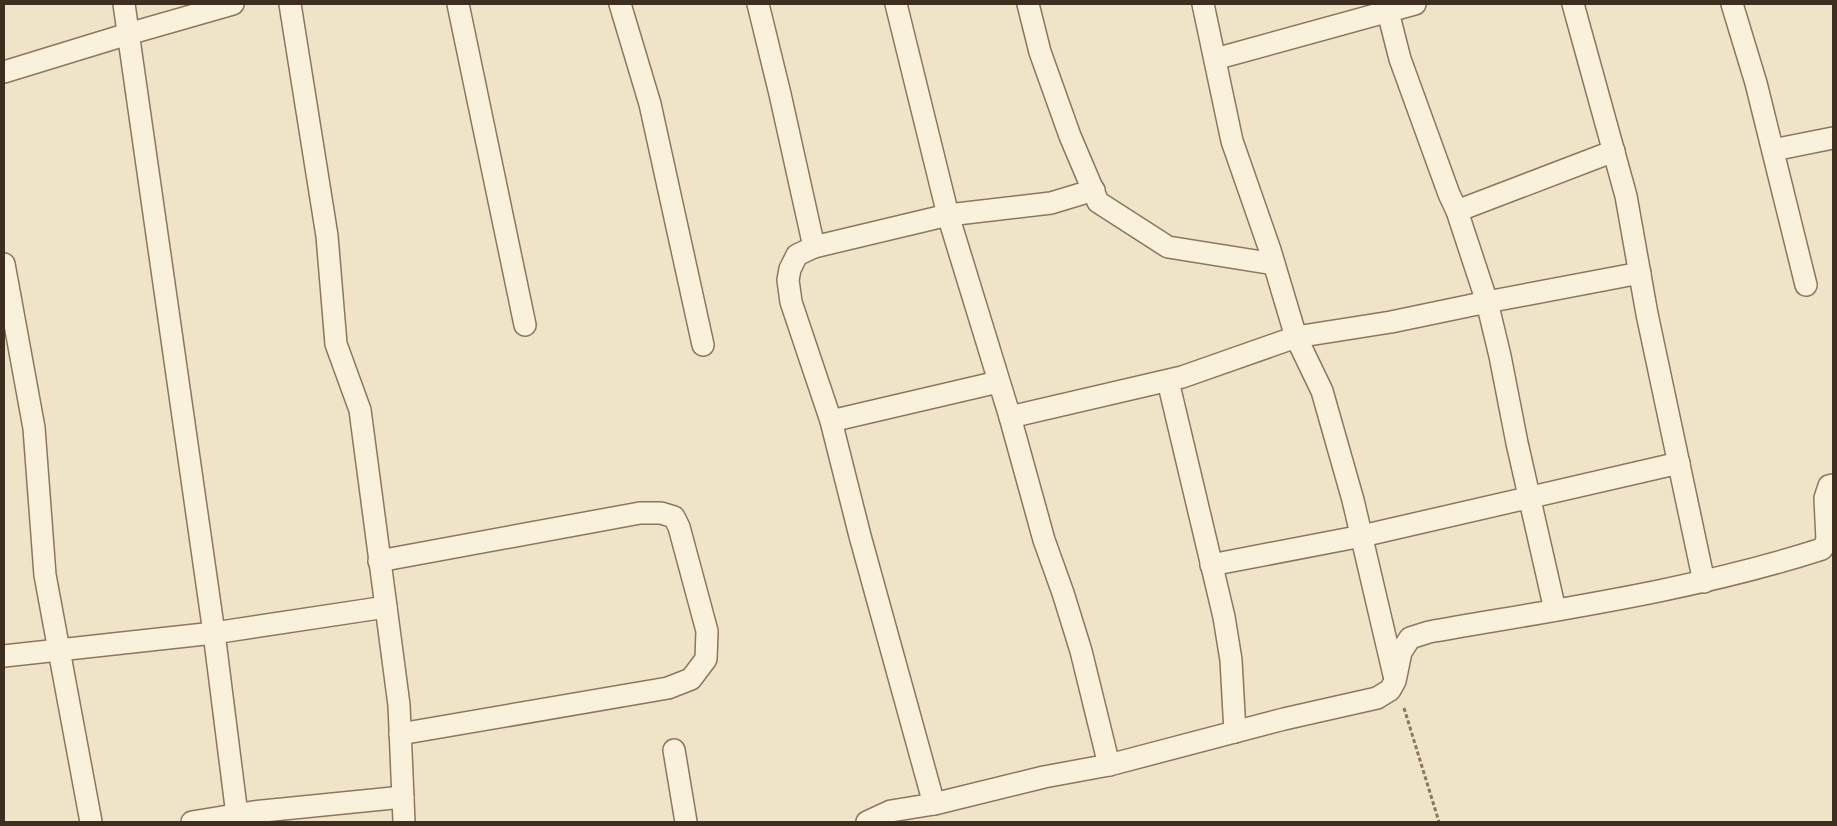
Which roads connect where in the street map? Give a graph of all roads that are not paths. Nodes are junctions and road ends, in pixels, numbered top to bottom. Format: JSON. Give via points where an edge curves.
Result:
{"nodes":[{"id":1,"x":124,"y":4,"type":"edge"},
{"id":2,"x":233,"y":4,"type":"edge"},
{"id":3,"x":290,"y":4,"type":"edge"},
{"id":4,"x":458,"y":4,"type":"edge"},
{"id":5,"x":620,"y":4,"type":"edge"},
{"id":6,"x":758,"y":4,"type":"edge"},
{"id":7,"x":896,"y":4,"type":"edge"},
{"id":8,"x":1028,"y":4,"type":"edge"},
{"id":9,"x":1203,"y":4,"type":"edge"},
{"id":10,"x":1415,"y":4,"type":"edge"},
{"id":11,"x":1573,"y":4,"type":"edge"},
{"id":12,"x":1732,"y":4,"type":"edge"},
{"id":13,"x":1387,"y":8,"type":"edge"},
{"id":14,"x":128,"y":34,"type":"junction"},
{"id":15,"x":1215,"y":59,"type":"junction"},
{"id":16,"x":4,"y":72,"type":"edge"},
{"id":17,"x":1833,"y":138,"type":"edge"},
{"id":18,"x":1773,"y":150,"type":"junction"},
{"id":19,"x":1614,"y":151,"type":"junction"},
{"id":20,"x":1094,"y":190,"type":"junction"},
{"id":21,"x":1457,"y":211,"type":"junction"},
{"id":22,"x":948,"y":215,"type":"junction"},
{"id":23,"x":814,"y":247,"type":"junction"},
{"id":24,"x":4,"y":264,"type":"edge"},
{"id":25,"x":1274,"y":264,"type":"junction"},
{"id":26,"x":1640,"y":273,"type":"junction"},
{"id":27,"x":1806,"y":284,"type":"dead end"},
{"id":28,"x":1487,"y":302,"type":"junction"},
{"id":29,"x":525,"y":325,"type":"dead end"},
{"id":30,"x":1296,"y":337,"type":"junction"},
{"id":31,"x":703,"y":345,"type":"dead end"},
{"id":32,"x":1168,"y":381,"type":"junction"},
{"id":33,"x":998,"y":382,"type":"junction"},
{"id":34,"x":1010,"y":417,"type":"junction"},
{"id":35,"x":831,"y":421,"type":"junction"},
{"id":36,"x":1679,"y":463,"type":"junction"},
{"id":37,"x":1833,"y":485,"type":"edge"},
{"id":38,"x":1529,"y":497,"type":"junction"},
{"id":39,"x":1362,"y":536,"type":"junction"},
{"id":40,"x":380,"y":561,"type":"junction"},
{"id":41,"x":1211,"y":565,"type":"junction"},
{"id":42,"x":1704,"y":582,"type":"junction"},
{"id":43,"x":386,"y":607,"type":"junction"},
{"id":44,"x":1555,"y":610,"type":"junction"},
{"id":45,"x":214,"y":633,"type":"junction"},
{"id":46,"x":59,"y":650,"type":"junction"},
{"id":47,"x":4,"y":656,"type":"edge"},
{"id":48,"x":1395,"y":681,"type":"junction"},
{"id":49,"x":1235,"y":732,"type":"junction"},
{"id":50,"x":400,"y":734,"type":"junction"},
{"id":51,"x":674,"y":750,"type":"dead end"},
{"id":52,"x":1109,"y":765,"type":"junction"},
{"id":53,"x":403,"y":797,"type":"junction"},
{"id":54,"x":934,"y":804,"type":"junction"},
{"id":55,"x":248,"y":816,"type":"edge"},
{"id":56,"x":91,"y":822,"type":"edge"},
{"id":57,"x":192,"y":822,"type":"edge"},
{"id":58,"x":404,"y":822,"type":"edge"},
{"id":59,"x":686,"y":822,"type":"edge"},
{"id":60,"x":867,"y":822,"type":"edge"}],
"edges":[{"from":1,"to":14,"type":"street"},
{"from":2,"to":14,"type":"street"},
{"from":3,"to":40,"type":"street","via":[[327,236],[336,344],[360,410]]},
{"from":4,"to":29,"type":"street"},
{"from":5,"to":31,"type":"street","via":[[650,104]]},
{"from":6,"to":23,"type":"street"},
{"from":7,"to":22,"type":"street"},
{"from":8,"to":20,"type":"street","via":[[1040,52],[1070,136]]},
{"from":9,"to":15,"type":"street"},
{"from":10,"to":13,"type":"street"},
{"from":11,"to":19,"type":"street"},
{"from":12,"to":18,"type":"street"},
{"from":13,"to":15,"type":"street"},
{"from":13,"to":21,"type":"street","via":[[1400,59]]},
{"from":14,"to":16,"type":"street"},
{"from":14,"to":45,"type":"street"},
{"from":15,"to":25,"type":"street","via":[[1232,141]]},
{"from":17,"to":18,"type":"street"},
{"from":18,"to":27,"type":"street"},
{"from":19,"to":21,"type":"street"},
{"from":19,"to":26,"type":"street"},
{"from":20,"to":22,"type":"street","via":[[1051,204]]},
{"from":20,"to":25,"type":"street","via":[[1098,202],[1168,247]]},
{"from":21,"to":28,"type":"street"},
{"from":22,"to":23,"type":"street"},
{"from":22,"to":33,"type":"street"},
{"from":23,"to":35,"type":"street","via":[[797,255],[788,280],[791,302]]},
{"from":24,"to":46,"type":"street","via":[[34,428],[45,575]]},
{"from":25,"to":30,"type":"street"},
{"from":26,"to":28,"type":"street"},
{"from":26,"to":36,"type":"street"},
{"from":28,"to":30,"type":"street"},
{"from":28,"to":38,"type":"street"},
{"from":30,"to":32,"type":"street"},
{"from":30,"to":39,"type":"street","via":[[1322,391]]},
{"from":32,"to":34,"type":"street"},
{"from":32,"to":41,"type":"street"},
{"from":33,"to":34,"type":"street"},
{"from":33,"to":35,"type":"street"},
{"from":34,"to":52,"type":"street","via":[[1044,540],[1081,651]]},
{"from":35,"to":54,"type":"street"},
{"from":36,"to":38,"type":"street"},
{"from":36,"to":42,"type":"street"},
{"from":37,"to":42,"type":"street","via":[[1829,486],[1825,498],[1827,541],[1822,549]]},
{"from":38,"to":39,"type":"street"},
{"from":38,"to":44,"type":"street"},
{"from":39,"to":41,"type":"street"},
{"from":39,"to":48,"type":"street"},
{"from":40,"to":43,"type":"street"},
{"from":40,"to":50,"type":"street","via":[[640,513],[661,513],[674,517],[679,527],[707,631],[706,659],[692,680],[668,688]]},
{"from":41,"to":49,"type":"street","via":[[1232,660]]},
{"from":42,"to":44,"type":"street"},
{"from":43,"to":45,"type":"street"},
{"from":43,"to":50,"type":"street"},
{"from":44,"to":48,"type":"street","via":[[1410,638],[1401,652]]},
{"from":45,"to":46,"type":"street"},
{"from":45,"to":55,"type":"street"},
{"from":46,"to":47,"type":"street"},
{"from":46,"to":56,"type":"street"},
{"from":48,"to":49,"type":"street","via":[[1390,690],[1378,698]]},
{"from":49,"to":52,"type":"street"},
{"from":50,"to":53,"type":"street"},
{"from":51,"to":59,"type":"street"},
{"from":52,"to":54,"type":"street"},
{"from":53,"to":55,"type":"street"},
{"from":53,"to":58,"type":"street"},
{"from":54,"to":60,"type":"street","via":[[891,811]]},
{"from":55,"to":57,"type":"street"}]}
